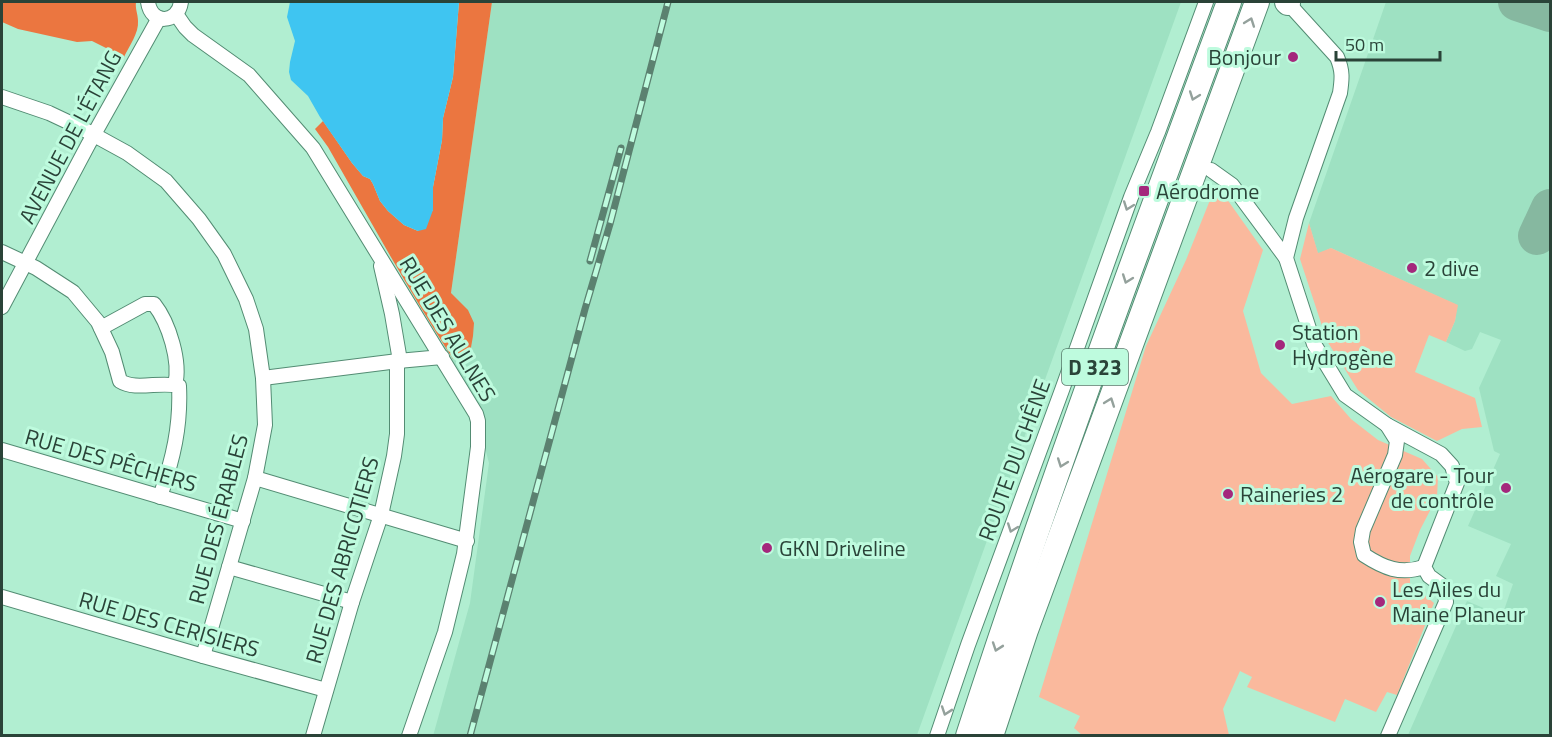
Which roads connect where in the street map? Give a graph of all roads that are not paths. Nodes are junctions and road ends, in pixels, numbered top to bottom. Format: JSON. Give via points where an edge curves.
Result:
{"nodes":[{"id":1,"x":148,"y":2,"type":"edge"},
{"id":2,"x":1206,"y":2,"type":"edge"},
{"id":3,"x":1229,"y":2,"type":"edge"},
{"id":4,"x":1257,"y":2,"type":"edge"},
{"id":5,"x":1287,"y":2,"type":"edge"},
{"id":6,"x":179,"y":8,"type":"edge"},
{"id":7,"x":159,"y":18,"type":"junction"},
{"id":8,"x":2,"y":97,"type":"edge"},
{"id":9,"x":94,"y":135,"type":"junction"},
{"id":10,"x":1211,"y":170,"type":"joint"},
{"id":11,"x":2,"y":252,"type":"edge"},
{"id":12,"x":378,"y":252,"type":"junction"},
{"id":13,"x":1286,"y":258,"type":"junction"},
{"id":14,"x":26,"y":263,"type":"junction"},
{"id":15,"x":2,"y":307,"type":"edge"},
{"id":16,"x":101,"y":328,"type":"junction"},
{"id":17,"x":1135,"y":334,"type":"junction"},
{"id":18,"x":441,"y":357,"type":"junction"},
{"id":19,"x":398,"y":361,"type":"junction"},
{"id":20,"x":263,"y":378,"type":"junction"},
{"id":21,"x":176,"y":385,"type":"junction"},
{"id":22,"x":1387,"y":425,"type":"junction"},
{"id":23,"x":2,"y":450,"type":"edge"},
{"id":24,"x":255,"y":478,"type":"junction"},
{"id":25,"x":160,"y":497,"type":"junction"},
{"id":26,"x":381,"y":515,"type":"junction"},
{"id":27,"x":243,"y":521,"type":"junction"},
{"id":28,"x":467,"y":541,"type":"junction"},
{"id":29,"x":229,"y":567,"type":"junction"},
{"id":30,"x":1424,"y":567,"type":"junction"},
{"id":31,"x":2,"y":597,"type":"edge"},
{"id":32,"x":352,"y":602,"type":"junction"},
{"id":33,"x":202,"y":656,"type":"junction"},
{"id":34,"x":326,"y":690,"type":"junction"},
{"id":35,"x":313,"y":735,"type":"edge"},
{"id":36,"x":410,"y":735,"type":"edge"},
{"id":37,"x":937,"y":735,"type":"edge"},
{"id":38,"x":968,"y":735,"type":"edge"},
{"id":39,"x":991,"y":735,"type":"edge"},
{"id":40,"x":1388,"y":735,"type":"edge"}],
"edges":[{"from":1,"to":7,"type":"street"},
{"from":2,"to":37,"type":"street","name":"ROUTE DU CHÊNE","one_way":true,"via":[[1131,197]]},
{"from":3,"to":38,"type":"highway","number":"D 323","one_way":true,"via":[[1128,275]]},
{"from":17,"to":4,"type":"highway","number":"D 323","one_way":true},
{"from":5,"to":13,"type":"street","via":[[1337,57],[1342,80]]},
{"from":6,"to":7,"type":"street","via":[[168,19]]},
{"from":6,"to":12,"type":"street","name":"RUE DES AULNES","via":[[185,27],[249,75],[313,148]]},
{"from":7,"to":9,"type":"street","name":"AVENUE DE L'ÉTANG"},
{"from":8,"to":9,"type":"street","name":"RUE DES ÉRABLES","via":[[49,113]]},
{"from":9,"to":14,"type":"street","name":"AVENUE DE L'ÉTANG"},
{"from":9,"to":20,"type":"street","name":"RUE DES ÉRABLES","via":[[166,181],[224,254],[256,329]]},
{"from":10,"to":13,"type":"street","via":[[1232,185]]},
{"from":10,"to":17,"type":"highway"},
{"from":11,"to":14,"type":"street"},
{"from":12,"to":18,"type":"street","name":"RUE DES AULNES"},
{"from":12,"to":19,"type":"street","name":"RUE DES ABRICOTIERS"},
{"from":13,"to":22,"type":"street","via":[[1314,344],[1345,395]]},
{"from":14,"to":15,"type":"street","name":"AVENUE DE L'ÉTANG"},
{"from":14,"to":16,"type":"street","via":[[73,292]]},
{"from":16,"to":21,"type":"street","via":[[120,381],[127,385]]},
{"from":16,"to":21,"type":"street","via":[[145,304],[154,304],[164,321],[176,360]]},
{"from":39,"to":17,"type":"highway","number":"D 323","one_way":true},
{"from":18,"to":19,"type":"street"},
{"from":18,"to":28,"type":"street","name":"RUE DES AULNES","via":[[478,421]]},
{"from":19,"to":20,"type":"street"},
{"from":19,"to":26,"type":"street","name":"RUE DES ABRICOTIERS","via":[[398,434]]},
{"from":20,"to":24,"type":"street","name":"RUE DES ÉRABLES","via":[[265,425]]},
{"from":21,"to":25,"type":"street","via":[[180,410],[177,434]]},
{"from":22,"to":30,"type":"street","via":[[1442,454],[1452,466],[1457,483]]},
{"from":22,"to":30,"type":"street","via":[[1397,441],[1395,455],[1363,530],[1364,555],[1379,565],[1400,571]]},
{"from":23,"to":25,"type":"street","name":"RUE DES PÊCHERS"},
{"from":24,"to":26,"type":"street"},
{"from":24,"to":27,"type":"street","name":"RUE DES ÉRABLES"},
{"from":25,"to":27,"type":"street","name":"RUE DES PÊCHERS"},
{"from":26,"to":28,"type":"street"},
{"from":26,"to":32,"type":"street","name":"RUE DES ABRICOTIERS"},
{"from":27,"to":29,"type":"street","name":"RUE DES ÉRABLES"},
{"from":28,"to":36,"type":"street","name":"RUE DES AULNES","via":[[445,632]]},
{"from":29,"to":32,"type":"street"},
{"from":29,"to":33,"type":"street","name":"RUE DES ÉRABLES"},
{"from":30,"to":40,"type":"street","via":[[1444,587],[1446,602]]},
{"from":31,"to":33,"type":"street","name":"RUE DES CERISIERS"},
{"from":32,"to":34,"type":"street","name":"RUE DES ABRICOTIERS"},
{"from":33,"to":34,"type":"street","name":"RUE DES CERISIERS"},
{"from":34,"to":35,"type":"street","name":"RUE DES ABRICOTIERS"}]}
